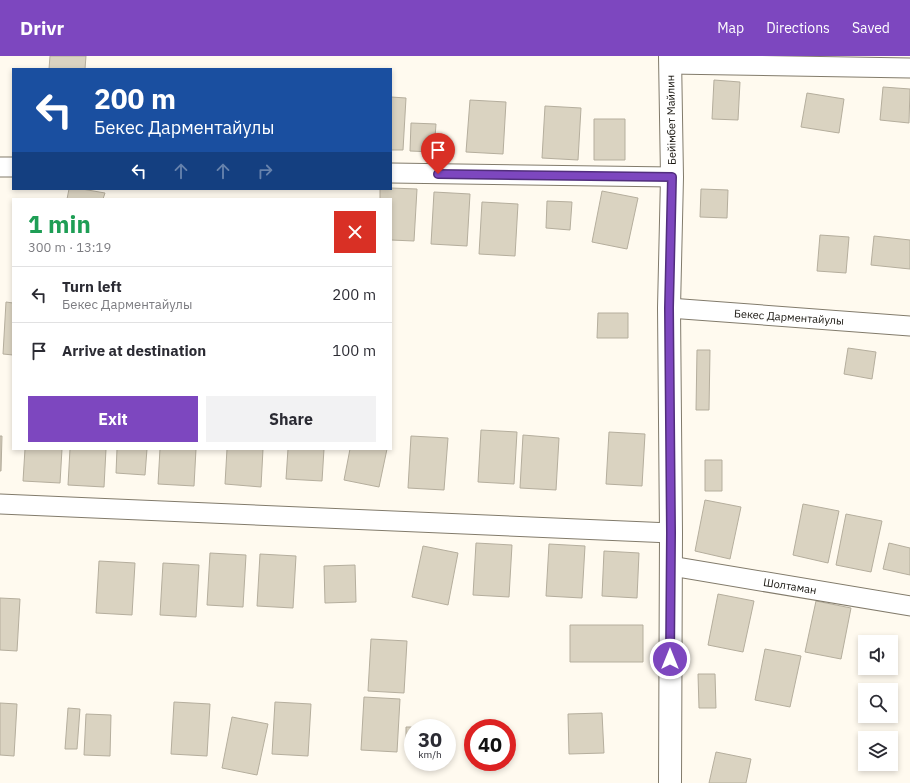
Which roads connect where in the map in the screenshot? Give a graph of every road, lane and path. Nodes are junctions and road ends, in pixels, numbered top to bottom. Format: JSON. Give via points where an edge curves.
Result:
{"nodes":[{"id":1,"x":670,"y":60,"type":"edge"},
{"id":2,"x":910,"y":68,"type":"edge"},
{"id":3,"x":0,"y":167,"type":"edge"},
{"id":4,"x":12,"y":167,"type":"edge"},
{"id":5,"x":392,"y":173,"type":"edge"},
{"id":6,"x":672,"y":177,"type":"junction"},
{"id":7,"x":669,"y":308,"type":"junction"},
{"id":8,"x":910,"y":326,"type":"edge"},
{"id":9,"x":0,"y":504,"type":"edge"},
{"id":10,"x":671,"y":533,"type":"junction"},
{"id":11,"x":671,"y":566,"type":"junction"},
{"id":12,"x":910,"y":606,"type":"edge"},
{"id":13,"x":670,"y":783,"type":"edge"}],
"edges":[{"from":1,"to":2,"type":"street"},
{"from":1,"to":6,"type":"street","name":"Бейімбет Майлин"},
{"from":3,"to":4,"type":"street"},
{"from":5,"to":6,"type":"street"},
{"from":6,"to":7,"type":"street","name":"Бейімбет Майлин"},
{"from":7,"to":8,"type":"street","name":"Бекес Дарментайулы"},
{"from":7,"to":10,"type":"street","name":"Бейімбет Майлин"},
{"from":9,"to":10,"type":"street"},
{"from":10,"to":11,"type":"street","name":"Бейімбет Майлин"},
{"from":11,"to":12,"type":"street","name":"Шолтаман"},
{"from":11,"to":13,"type":"street","name":"Бейімбет Майлин"}]}
